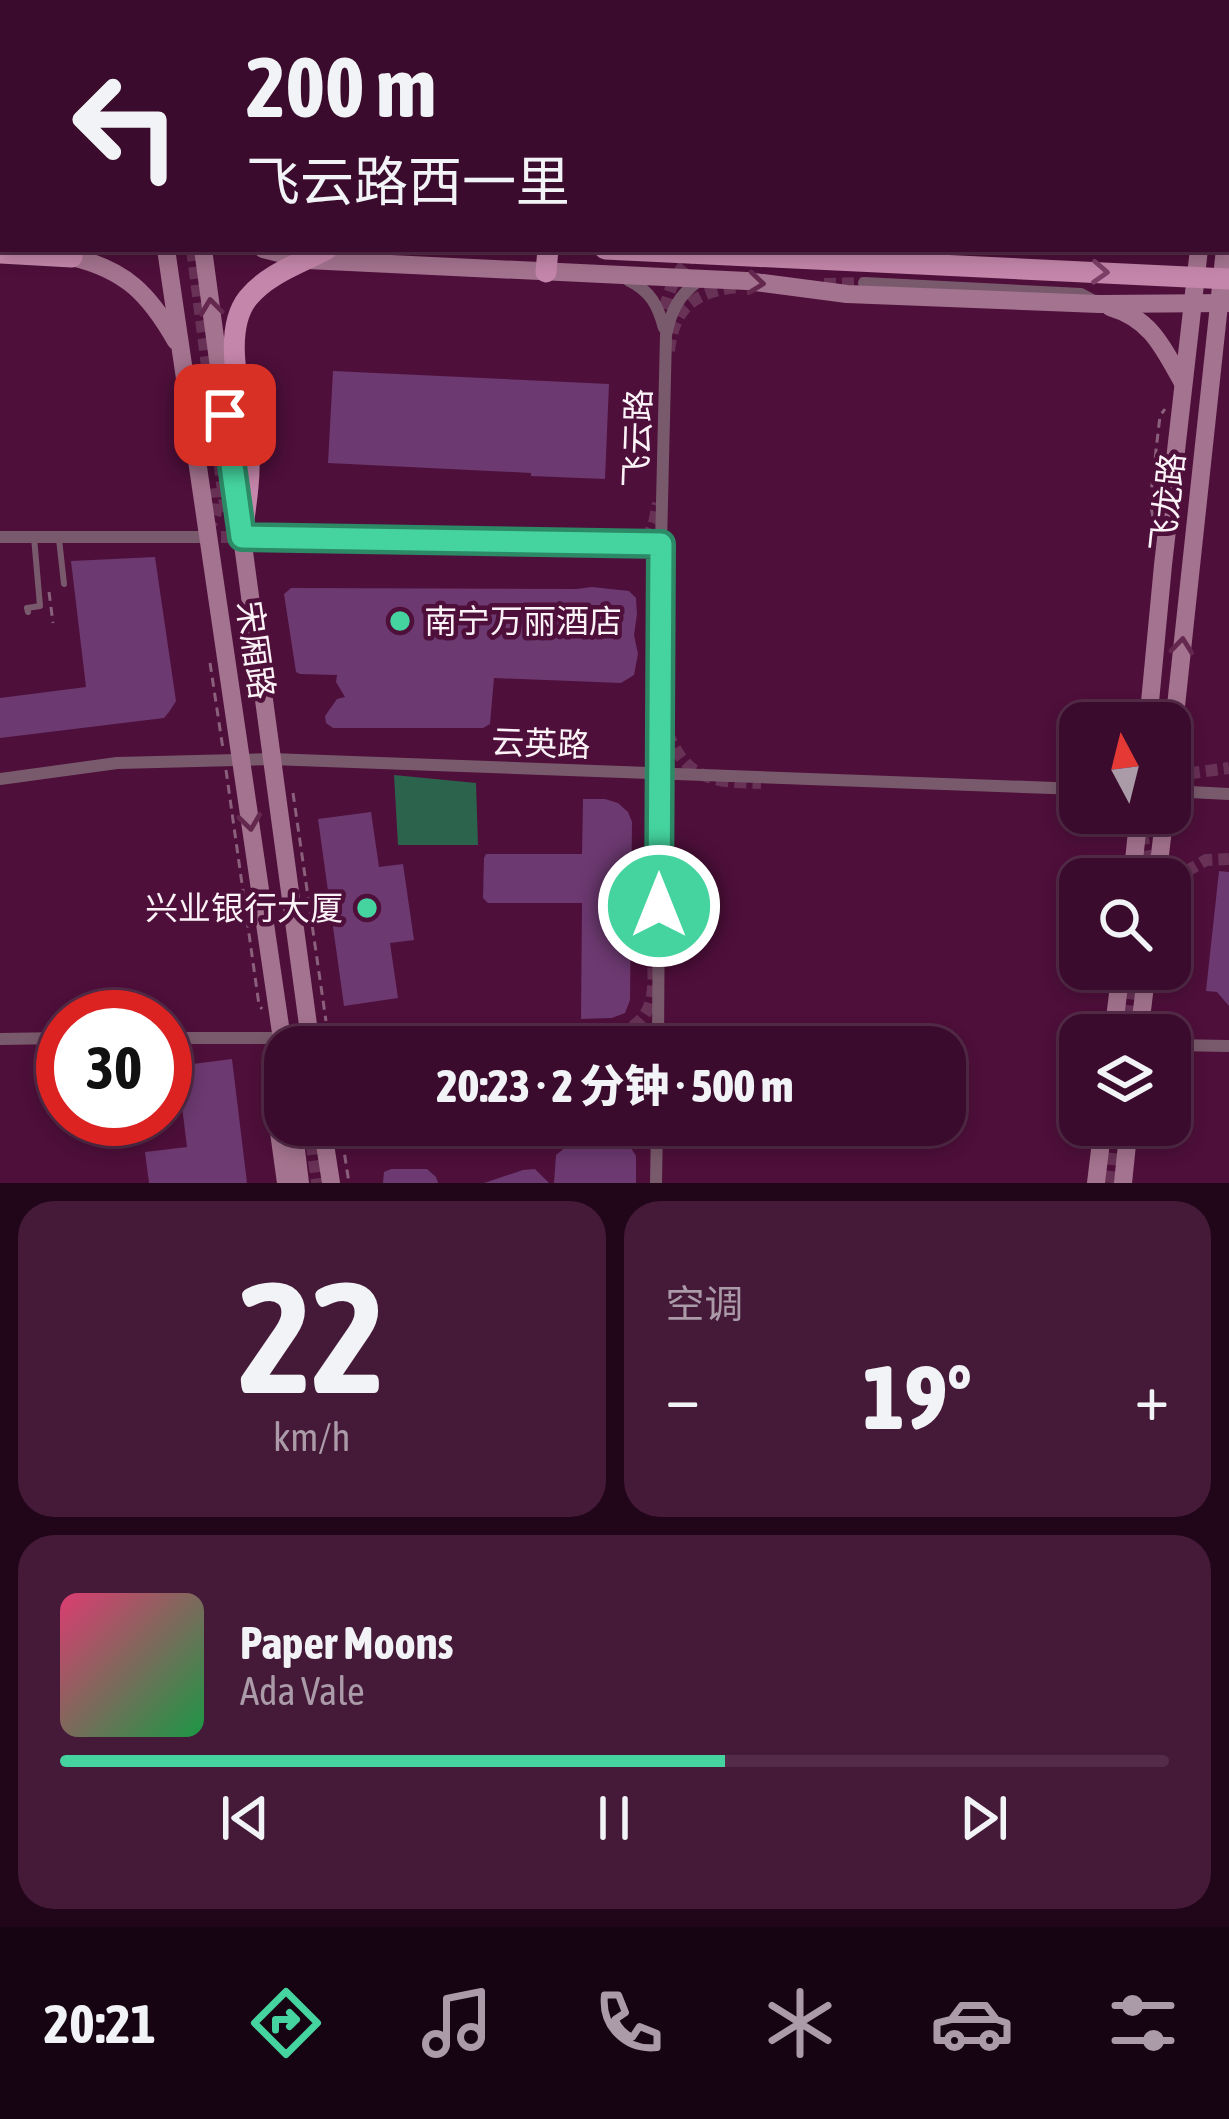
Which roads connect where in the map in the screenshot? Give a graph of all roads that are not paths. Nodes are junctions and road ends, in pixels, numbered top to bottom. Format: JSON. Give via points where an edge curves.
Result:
{"nodes":[{"id":1,"x":166,"y":252,"type":"edge"},
{"id":2,"x":203,"y":252,"type":"edge"},
{"id":3,"x":668,"y":252,"type":"edge"},
{"id":4,"x":1198,"y":252,"type":"edge"},
{"id":5,"x":0,"y":253,"type":"edge"},
{"id":6,"x":317,"y":255,"type":"edge"},
{"id":7,"x":72,"y":257,"type":"joint"},
{"id":8,"x":547,"y":260,"type":"edge"},
{"id":9,"x":618,"y":275,"type":"junction"},
{"id":10,"x":1194,"y":277,"type":"junction"},
{"id":11,"x":701,"y":279,"type":"junction"},
{"id":12,"x":1226,"y":279,"type":"edge"},
{"id":13,"x":864,"y":283,"type":"tunnel mouth"},
{"id":14,"x":1191,"y":302,"type":"junction"},
{"id":15,"x":1224,"y":303,"type":"edge"},
{"id":16,"x":1099,"y":304,"type":"junction"},
{"id":17,"x":666,"y":335,"type":"junction"},
{"id":18,"x":181,"y":350,"type":"junction"},
{"id":19,"x":1221,"y":360,"type":"edge"},
{"id":20,"x":1183,"y":382,"type":"junction"},
{"id":21,"x":58,"y":536,"type":"junction"},
{"id":22,"x":0,"y":537,"type":"edge"},
{"id":23,"x":36,"y":537,"type":"junction"},
{"id":24,"x":209,"y":537,"type":"junction"},
{"id":25,"x":242,"y":537,"type":"junction"},
{"id":26,"x":661,"y":544,"type":"junction"},
{"id":27,"x":64,"y":584,"type":"dead end"},
{"id":28,"x":49,"y":605,"type":"road end"},
{"id":29,"x":28,"y":612,"type":"dead end"},
{"id":30,"x":1150,"y":702,"type":"edge"},
{"id":31,"x":1178,"y":702,"type":"edge"},
{"id":32,"x":241,"y":759,"type":"junction"},
{"id":33,"x":272,"y":759,"type":"junction"},
{"id":34,"x":660,"y":775,"type":"junction"},
{"id":35,"x":0,"y":779,"type":"edge"},
{"id":36,"x":1059,"y":787,"type":"edge"},
{"id":37,"x":1191,"y":792,"type":"edge"},
{"id":38,"x":1229,"y":794,"type":"edge"},
{"id":39,"x":280,"y":1026,"type":"edge"},
{"id":40,"x":308,"y":1026,"type":"edge"},
{"id":41,"x":658,"y":1026,"type":"edge"},
{"id":42,"x":36,"y":1038,"type":"edge"},
{"id":43,"x":192,"y":1038,"type":"edge"},
{"id":44,"x":264,"y":1038,"type":"edge"},
{"id":45,"x":0,"y":1039,"type":"edge"},
{"id":46,"x":1191,"y":1045,"type":"edge"},
{"id":47,"x":1229,"y":1046,"type":"edge"},
{"id":48,"x":281,"y":1146,"type":"edge"},
{"id":49,"x":295,"y":1146,"type":"edge"},
{"id":50,"x":325,"y":1146,"type":"edge"},
{"id":51,"x":657,"y":1146,"type":"edge"},
{"id":52,"x":1100,"y":1146,"type":"edge"},
{"id":53,"x":1127,"y":1146,"type":"edge"},
{"id":54,"x":286,"y":1183,"type":"edge"},
{"id":55,"x":299,"y":1183,"type":"edge"},
{"id":56,"x":331,"y":1183,"type":"edge"},
{"id":57,"x":656,"y":1183,"type":"edge"},
{"id":58,"x":1096,"y":1183,"type":"edge"},
{"id":59,"x":1123,"y":1183,"type":"edge"}],
"edges":[{"from":1,"to":18,"type":"street","name":"宋厢路"},
{"from":25,"to":2,"type":"street","name":"宋厢路","one_way":true},
{"from":3,"to":10,"type":"main road","one_way":true},
{"from":4,"to":10,"type":"street","name":"飞龙路"},
{"from":5,"to":7,"type":"main road"},
{"from":6,"to":8,"type":"street"},
{"from":6,"to":25,"type":"main road","via":[[265,281],[238,315],[234,349],[250,464]]},
{"from":7,"to":18,"type":"street","via":[[123,276],[147,296]]},
{"from":8,"to":9,"type":"street"},
{"from":9,"to":11,"type":"street"},
{"from":9,"to":17,"type":"street","via":[[655,300]]},
{"from":10,"to":12,"type":"main road"},
{"from":10,"to":14,"type":"street","name":"飞龙路"},
{"from":11,"to":16,"type":"street","one_way":true},
{"from":11,"to":17,"type":"street","name":"飞云路","via":[[676,304]]},
{"from":12,"to":15,"type":"street","name":"飞龙路"},
{"from":13,"to":16,"type":"street","via":[[1081,294]]},
{"from":14,"to":15,"type":"street"},
{"from":14,"to":16,"type":"street"},
{"from":14,"to":20,"type":"street","name":"飞龙路"},
{"from":15,"to":19,"type":"street","name":"飞龙路"},
{"from":16,"to":20,"type":"street","via":[[1146,325]]},
{"from":17,"to":26,"type":"street","name":"飞云路"},
{"from":18,"to":24,"type":"street","name":"宋厢路"},
{"from":31,"to":19,"type":"street","name":"飞龙路","one_way":true},
{"from":20,"to":30,"type":"street","name":"飞龙路"},
{"from":21,"to":23,"type":"street"},
{"from":21,"to":24,"type":"street"},
{"from":21,"to":27,"type":"lane"},
{"from":22,"to":23,"type":"street"},
{"from":23,"to":28,"type":"lane"},
{"from":23,"to":29,"type":"lane","via":[[40,606]]},
{"from":24,"to":32,"type":"street","name":"宋厢路"},
{"from":25,"to":26,"type":"street"},
{"from":25,"to":33,"type":"street","name":"宋厢路"},
{"from":26,"to":34,"type":"street","name":"飞云路"},
{"from":32,"to":33,"type":"street","name":"云英路"},
{"from":32,"to":35,"type":"street","name":"云英路","via":[[117,763]]},
{"from":32,"to":39,"type":"street","name":"宋厢路","one_way":true},
{"from":33,"to":34,"type":"street","name":"云英路"},
{"from":33,"to":40,"type":"street","name":"宋厢路"},
{"from":34,"to":36,"type":"street","name":"云英路"},
{"from":34,"to":41,"type":"street","name":"飞云路"},
{"from":37,"to":38,"type":"street"},
{"from":42,"to":45,"type":"street"},
{"from":43,"to":44,"type":"street"},
{"from":46,"to":47,"type":"street"},
{"from":48,"to":54,"type":"street"},
{"from":49,"to":55,"type":"street"},
{"from":50,"to":56,"type":"street"},
{"from":51,"to":57,"type":"street"},
{"from":52,"to":58,"type":"street"},
{"from":53,"to":59,"type":"street"}]}
